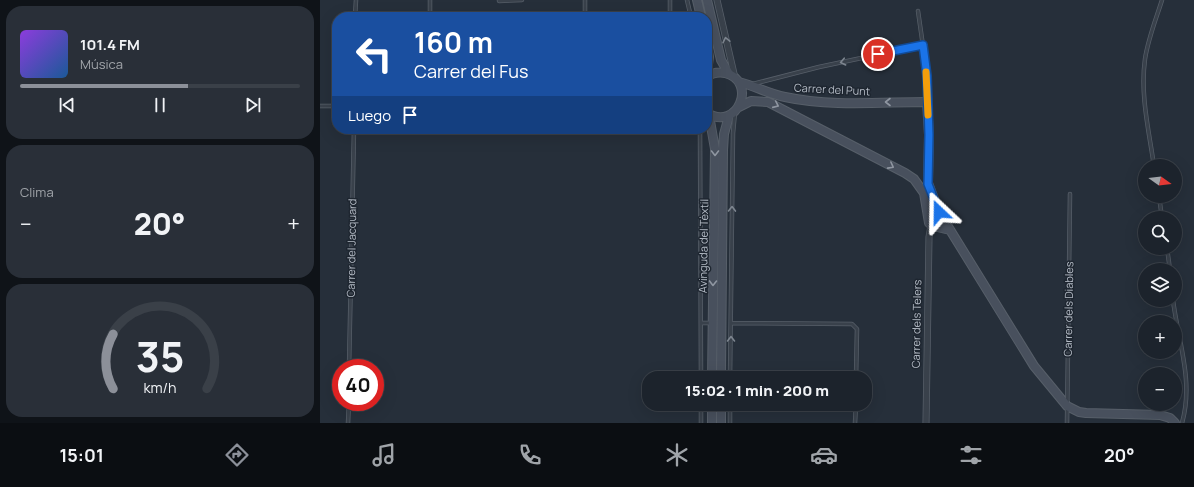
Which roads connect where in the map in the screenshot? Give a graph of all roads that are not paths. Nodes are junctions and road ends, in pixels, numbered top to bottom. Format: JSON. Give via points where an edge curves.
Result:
{"nodes":[{"id":1,"x":356,"y":0,"type":"edge"},
{"id":2,"x":430,"y":0,"type":"edge"},
{"id":3,"x":522,"y":0,"type":"edge"},
{"id":4,"x":585,"y":0,"type":"edge"},
{"id":5,"x":670,"y":0,"type":"edge"},
{"id":6,"x":687,"y":0,"type":"edge"},
{"id":7,"x":697,"y":0,"type":"edge"},
{"id":8,"x":707,"y":0,"type":"edge"},
{"id":9,"x":717,"y":0,"type":"edge"},
{"id":10,"x":1162,"y":0,"type":"edge"},
{"id":11,"x":499,"y":1,"type":"edge"},
{"id":12,"x":918,"y":11,"type":"dead end"},
{"id":13,"x":355,"y":12,"type":"edge"},
{"id":14,"x":430,"y":12,"type":"edge"},
{"id":15,"x":585,"y":12,"type":"edge"},
{"id":16,"x":670,"y":12,"type":"edge"},
{"id":17,"x":691,"y":12,"type":"edge"},
{"id":18,"x":700,"y":12,"type":"edge"},
{"id":19,"x":710,"y":12,"type":"edge"},
{"id":20,"x":712,"y":21,"type":"edge"},
{"id":21,"x":923,"y":45,"type":"junction"},
{"id":22,"x":712,"y":74,"type":"edge"},
{"id":23,"x":734,"y":78,"type":"junction"},
{"id":24,"x":749,"y":85,"type":"junction"},
{"id":25,"x":927,"y":102,"type":"junction"},
{"id":26,"x":320,"y":106,"type":"edge"},
{"id":27,"x":332,"y":106,"type":"edge"},
{"id":28,"x":734,"y":111,"type":"junction"},
{"id":29,"x":712,"y":115,"type":"edge"},
{"id":30,"x":354,"y":134,"type":"edge"},
{"id":31,"x":700,"y":134,"type":"edge"},
{"id":32,"x":712,"y":134,"type":"edge"},
{"id":33,"x":1153,"y":159,"type":"edge"},
{"id":34,"x":928,"y":172,"type":"junction"},
{"id":35,"x":914,"y":179,"type":"junction"},
{"id":36,"x":1070,"y":194,"type":"dead end"},
{"id":37,"x":941,"y":215,"type":"junction"},
{"id":38,"x":929,"y":216,"type":"junction"},
{"id":39,"x":934,"y":226,"type":"junction"},
{"id":40,"x":950,"y":230,"type":"junction"},
{"id":41,"x":1174,"y":307,"type":"edge"},
{"id":42,"x":702,"y":322,"type":"junction"},
{"id":43,"x":713,"y":323,"type":"junction"},
{"id":44,"x":731,"y":323,"type":"junction"},
{"id":45,"x":349,"y":359,"type":"edge"},
{"id":46,"x":701,"y":371,"type":"edge"},
{"id":47,"x":712,"y":371,"type":"edge"},
{"id":48,"x":721,"y":371,"type":"edge"},
{"id":49,"x":730,"y":371,"type":"edge"},
{"id":50,"x":856,"y":371,"type":"edge"},
{"id":51,"x":1067,"y":406,"type":"junction"},
{"id":52,"x":349,"y":411,"type":"edge"},
{"id":53,"x":701,"y":411,"type":"edge"},
{"id":54,"x":712,"y":411,"type":"edge"},
{"id":55,"x":721,"y":411,"type":"edge"},
{"id":56,"x":730,"y":411,"type":"edge"},
{"id":57,"x":856,"y":411,"type":"edge"},
{"id":58,"x":348,"y":423,"type":"edge"},
{"id":59,"x":700,"y":423,"type":"edge"},
{"id":60,"x":712,"y":423,"type":"edge"},
{"id":61,"x":721,"y":423,"type":"edge"},
{"id":62,"x":730,"y":423,"type":"edge"},
{"id":63,"x":856,"y":423,"type":"edge"},
{"id":64,"x":926,"y":423,"type":"edge"},
{"id":65,"x":1067,"y":423,"type":"edge"},
{"id":66,"x":1175,"y":423,"type":"edge"},
{"id":67,"x":1182,"y":423,"type":"edge"}],
"edges":[{"from":1,"to":13,"type":"lane"},
{"from":2,"to":14,"type":"lane"},
{"from":3,"to":11,"type":"lane"},
{"from":4,"to":15,"type":"lane"},
{"from":5,"to":16,"type":"lane"},
{"from":6,"to":17,"type":"lane"},
{"from":7,"to":18,"type":"street"},
{"from":8,"to":19,"type":"street"},
{"from":23,"to":9,"type":"street","one_way":true},
{"from":10,"to":33,"type":"lane","via":[[1145,58],[1145,108]]},
{"from":12,"to":21,"type":"lane"},
{"from":20,"to":23,"type":"street","via":[[721,60]]},
{"from":21,"to":24,"type":"lane","one_way":true},
{"from":21,"to":25,"type":"lane"},
{"from":22,"to":23,"type":"street","name":"Carrer del Punt","via":[[716,72]]},
{"from":23,"to":24,"type":"street","name":"Carrer del Punt"},
{"from":23,"to":28,"type":"street","name":"Avinguda del Tèxtil","via":[[742,94]]},
{"from":25,"to":24,"type":"street","name":"Carrer del Punt","one_way":true,"via":[[818,101],[785,97]]},
{"from":25,"to":34,"type":"street"},
{"from":26,"to":27,"type":"lane"},
{"from":28,"to":29,"type":"street","via":[[719,118]]},
{"from":28,"to":35,"type":"street","one_way":true,"via":[[756,101],[774,104]]},
{"from":44,"to":28,"type":"lane","one_way":true},
{"from":28,"to":48,"type":"street","name":"Avinguda del Tèxtil","via":[[724,134],[723,150]]},
{"from":30,"to":45,"type":"lane","name":"Carrer del Jacquard"},
{"from":31,"to":42,"type":"lane"},
{"from":32,"to":43,"type":"street","name":"Avinguda del Tèxtil","one_way":true,"via":[[715,149]]},
{"from":34,"to":35,"type":"street","via":[[922,179]]},
{"from":34,"to":37,"type":"street","via":[[930,190]]},
{"from":35,"to":38,"type":"street","via":[[924,193]]},
{"from":36,"to":51,"type":"lane","name":"Carrer dels Diables"},
{"from":37,"to":38,"type":"street","via":[[932,212]]},
{"from":37,"to":39,"type":"street","via":[[942,224]]},
{"from":37,"to":40,"type":"street"},
{"from":38,"to":39,"type":"street","via":[[928,220]]},
{"from":39,"to":40,"type":"street"},
{"from":39,"to":64,"type":"street","name":"Carrer dels Telers","via":[[929,237]]},
{"from":40,"to":51,"type":"street","via":[[1034,366]]},
{"from":41,"to":67,"type":"lane","via":[[1189,370],[1189,398]]},
{"from":42,"to":43,"type":"lane"},
{"from":42,"to":46,"type":"lane"},
{"from":43,"to":47,"type":"street","name":"Avinguda del Tèxtil"},
{"from":49,"to":44,"type":"lane","one_way":true},
{"from":44,"to":50,"type":"lane","via":[[852,324],[857,329]]},
{"from":51,"to":65,"type":"lane","name":"Carrer dels Diables"},
{"from":51,"to":66,"type":"street","via":[[1086,413],[1160,415],[1170,418]]},
{"from":52,"to":58,"type":"lane"},
{"from":53,"to":59,"type":"lane"},
{"from":54,"to":60,"type":"street"},
{"from":55,"to":61,"type":"street"},
{"from":56,"to":62,"type":"lane"},
{"from":57,"to":63,"type":"lane"}]}
